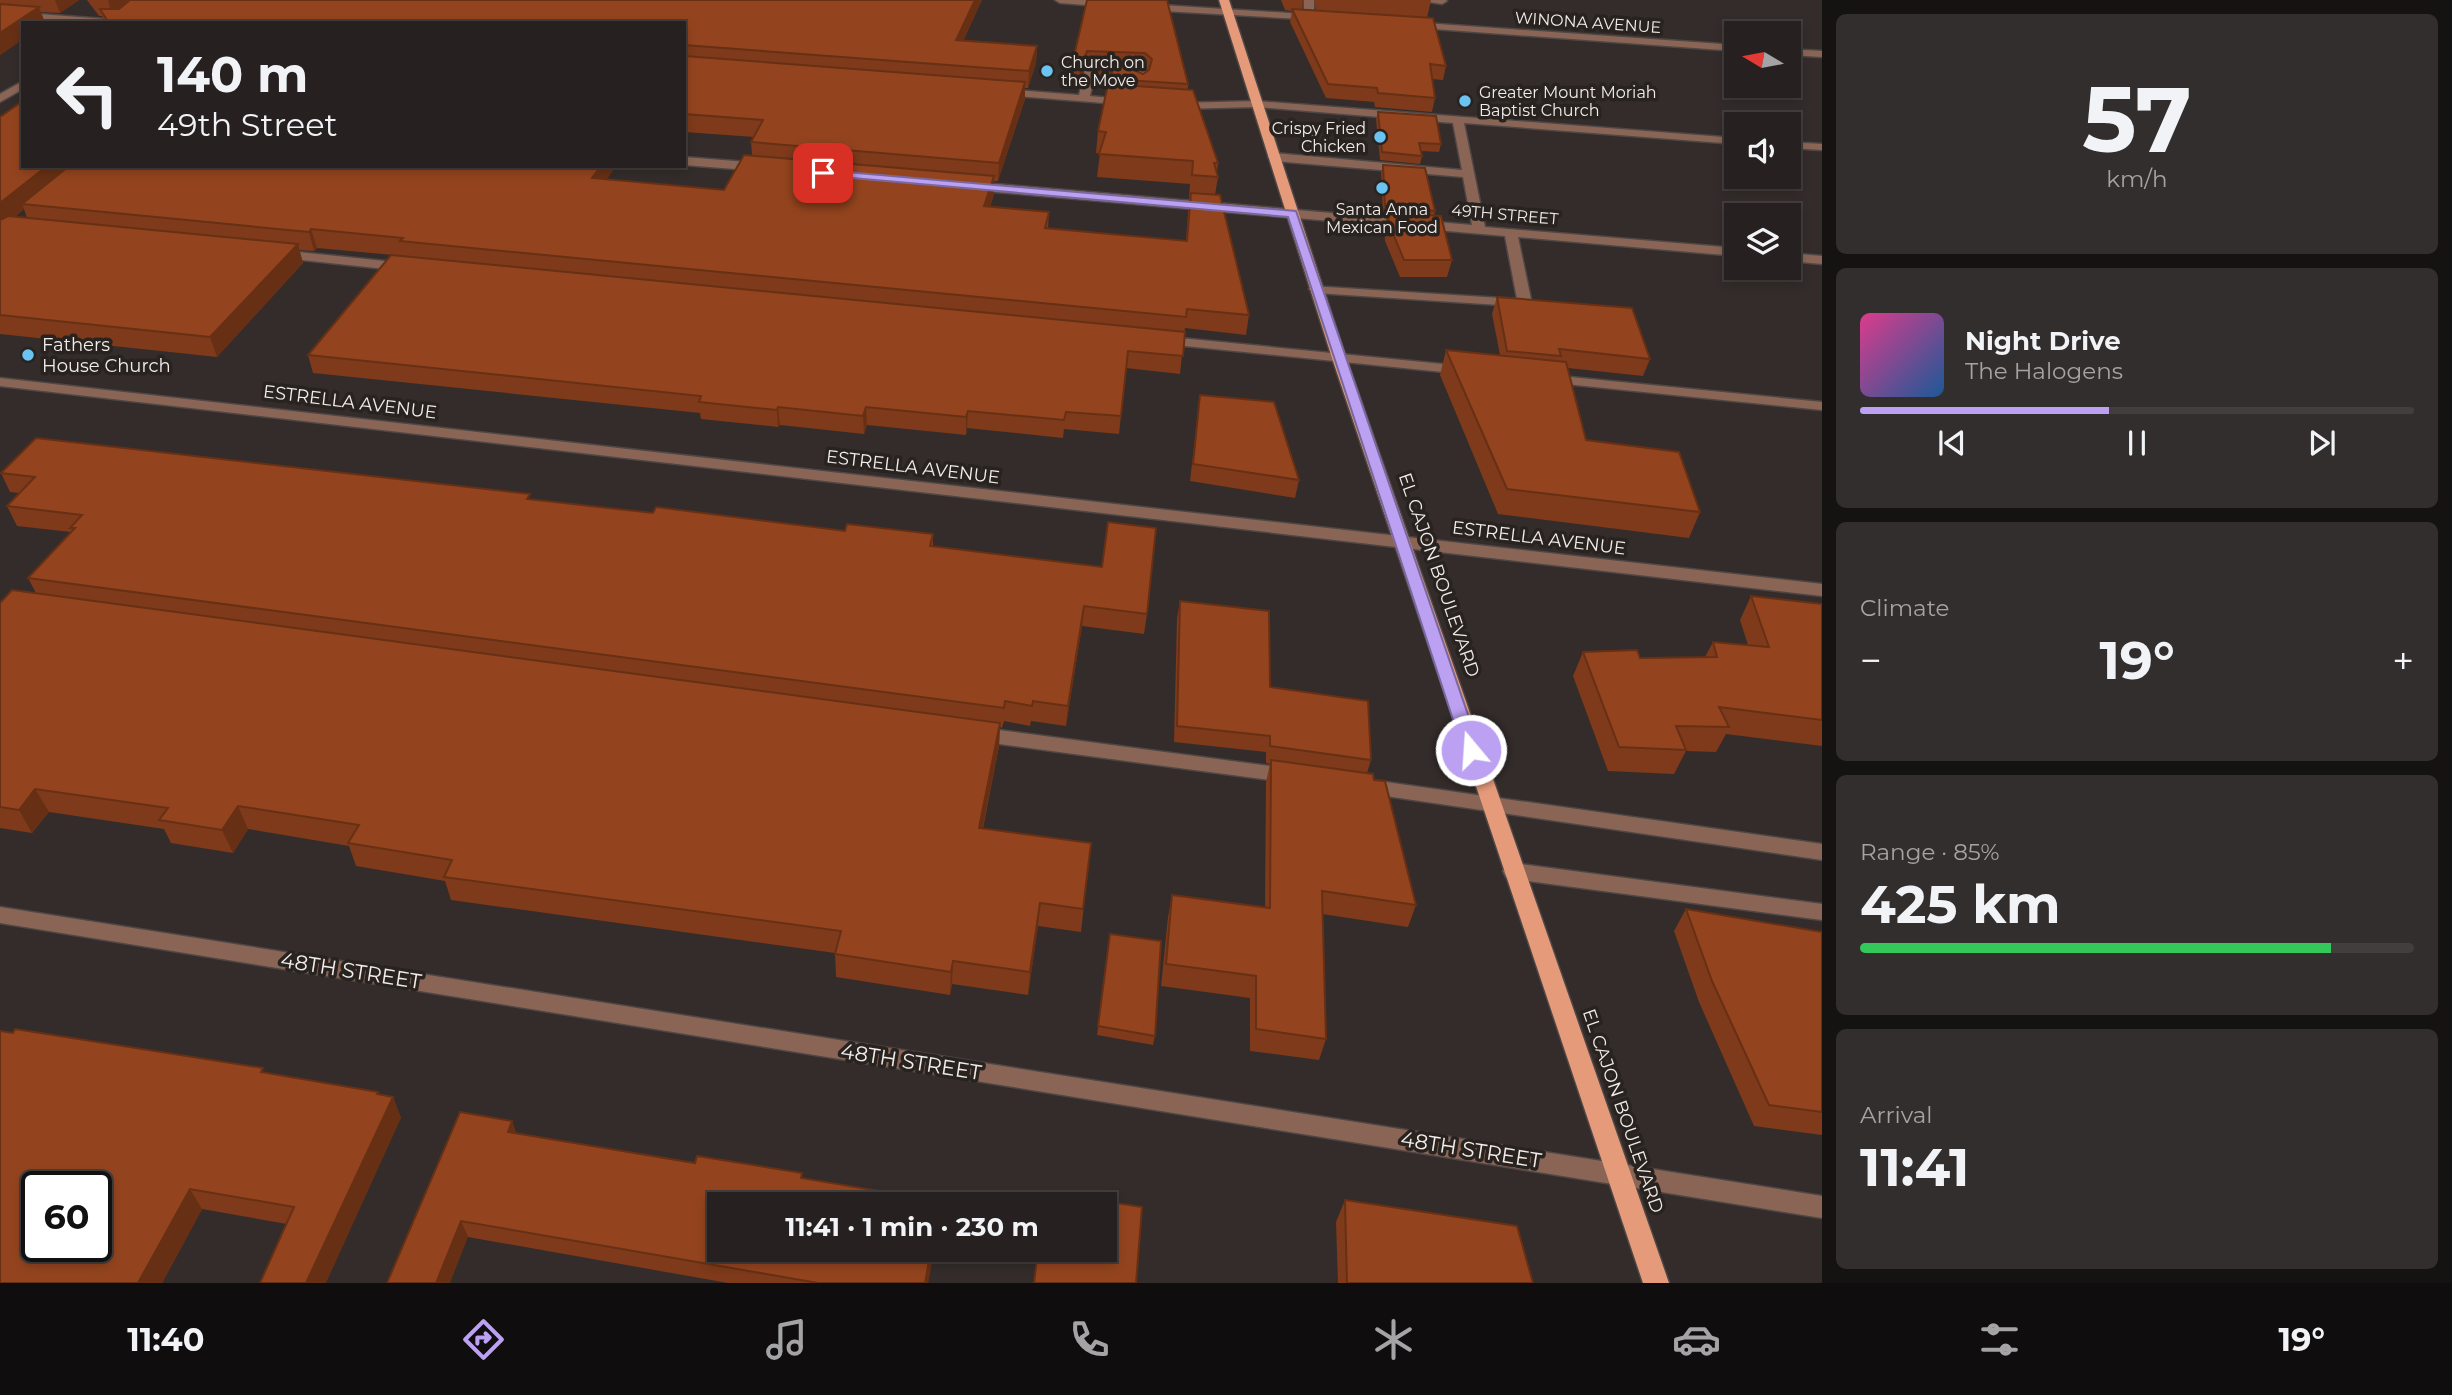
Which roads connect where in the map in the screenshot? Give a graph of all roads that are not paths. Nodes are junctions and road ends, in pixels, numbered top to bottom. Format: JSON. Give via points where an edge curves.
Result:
{"nodes":[{"id":1,"x":1060,"y":0,"type":"edge"},
{"id":2,"x":1224,"y":0,"type":"edge"},
{"id":3,"x":1309,"y":0,"type":"edge"},
{"id":4,"x":1421,"y":0,"type":"edge"},
{"id":5,"x":1442,"y":1,"type":"edge"},
{"id":6,"x":1125,"y":5,"type":"edge"},
{"id":7,"x":1138,"y":6,"type":"edge"},
{"id":8,"x":1228,"y":12,"type":"junction"},
{"id":9,"x":0,"y":13,"type":"edge"},
{"id":10,"x":127,"y":15,"type":"edge"},
{"id":11,"x":1309,"y":18,"type":"junction"},
{"id":12,"x":1323,"y":19,"type":"edge"},
{"id":13,"x":94,"y":21,"type":"edge"},
{"id":14,"x":120,"y":21,"type":"edge"},
{"id":15,"x":1392,"y":24,"type":"edge"},
{"id":16,"x":1724,"y":47,"type":"edge"},
{"id":17,"x":1801,"y":53,"type":"edge"},
{"id":18,"x":1822,"y":54,"type":"edge"},
{"id":19,"x":1140,"y":84,"type":"edge"},
{"id":20,"x":21,"y":86,"type":"edge"},
{"id":21,"x":988,"y":91,"type":"edge"},
{"id":22,"x":1084,"y":98,"type":"junction"},
{"id":23,"x":4,"y":101,"type":"edge"},
{"id":24,"x":1147,"y":103,"type":"edge"},
{"id":25,"x":1159,"y":104,"type":"edge"},
{"id":26,"x":1257,"y":104,"type":"junction"},
{"id":27,"x":1458,"y":119,"type":"junction"},
{"id":28,"x":1724,"y":140,"type":"edge"},
{"id":29,"x":1801,"y":146,"type":"edge"},
{"id":30,"x":1822,"y":147,"type":"edge"},
{"id":31,"x":1274,"y":158,"type":"junction"},
{"id":32,"x":686,"y":161,"type":"edge"},
{"id":33,"x":768,"y":168,"type":"edge"},
{"id":34,"x":1469,"y":174,"type":"junction"},
{"id":35,"x":962,"y":185,"type":"edge"},
{"id":36,"x":1292,"y":214,"type":"junction"},
{"id":37,"x":1479,"y":229,"type":"junction"},
{"id":38,"x":1511,"y":232,"type":"junction"},
{"id":39,"x":1724,"y":251,"type":"edge"},
{"id":40,"x":263,"y":253,"type":"edge"},
{"id":41,"x":1801,"y":258,"type":"edge"},
{"id":42,"x":1822,"y":260,"type":"edge"},
{"id":43,"x":416,"y":268,"type":"edge"},
{"id":44,"x":1316,"y":289,"type":"junction"},
{"id":45,"x":1141,"y":338,"type":"edge"},
{"id":46,"x":1339,"y":358,"type":"junction"},
{"id":47,"x":1477,"y":372,"type":"edge"},
{"id":48,"x":1531,"y":377,"type":"edge"},
{"id":49,"x":0,"y":382,"type":"edge"},
{"id":50,"x":1822,"y":406,"type":"edge"},
{"id":51,"x":1403,"y":542,"type":"junction"},
{"id":52,"x":1822,"y":590,"type":"edge"},
{"id":53,"x":953,"y":730,"type":"edge"},
{"id":54,"x":1312,"y":779,"type":"edge"},
{"id":55,"x":1353,"y":785,"type":"edge"},
{"id":56,"x":1489,"y":803,"type":"junction"},
{"id":57,"x":1822,"y":852,"type":"edge"},
{"id":58,"x":1513,"y":871,"type":"junction"},
{"id":59,"x":1822,"y":912,"type":"edge"},
{"id":60,"x":0,"y":915,"type":"edge"},
{"id":61,"x":1619,"y":1173,"type":"junction"},
{"id":62,"x":1822,"y":1207,"type":"edge"},
{"id":63,"x":1656,"y":1283,"type":"edge"}],
"edges":[{"from":1,"to":6,"type":"street"},
{"from":2,"to":8,"type":"main road","name":"EL CAJON BOULEVARD"},
{"from":3,"to":11,"type":"street"},
{"from":4,"to":5,"type":"street"},
{"from":7,"to":8,"type":"street"},
{"from":8,"to":11,"type":"street"},
{"from":8,"to":26,"type":"main road","name":"EL CAJON BOULEVARD"},
{"from":9,"to":13,"type":"street"},
{"from":10,"to":14,"type":"street"},
{"from":11,"to":12,"type":"street"},
{"from":15,"to":16,"type":"street","name":"WINONA AVENUE"},
{"from":17,"to":18,"type":"street"},
{"from":19,"to":22,"type":"street","via":[[1143,73],[1090,70]]},
{"from":20,"to":23,"type":"street"},
{"from":21,"to":22,"type":"street"},
{"from":22,"to":24,"type":"street"},
{"from":25,"to":26,"type":"street"},
{"from":26,"to":27,"type":"street"},
{"from":26,"to":31,"type":"main road","name":"EL CAJON BOULEVARD"},
{"from":27,"to":28,"type":"street"},
{"from":27,"to":34,"type":"street"},
{"from":29,"to":30,"type":"street"},
{"from":31,"to":34,"type":"street"},
{"from":31,"to":36,"type":"main road","name":"EL CAJON BOULEVARD"},
{"from":32,"to":33,"type":"street"},
{"from":34,"to":37,"type":"street"},
{"from":35,"to":36,"type":"street","name":"49TH STREET"},
{"from":36,"to":37,"type":"street","name":"49TH STREET"},
{"from":36,"to":44,"type":"main road","name":"EL CAJON BOULEVARD"},
{"from":37,"to":38,"type":"street","name":"49TH STREET"},
{"from":38,"to":39,"type":"street","name":"49TH STREET"},
{"from":38,"to":44,"type":"street","via":[[1525,304]]},
{"from":40,"to":43,"type":"street"},
{"from":41,"to":42,"type":"street"},
{"from":44,"to":46,"type":"main road","name":"EL CAJON BOULEVARD"},
{"from":45,"to":46,"type":"street"},
{"from":46,"to":47,"type":"street"},
{"from":46,"to":51,"type":"main road","name":"EL CAJON BOULEVARD"},
{"from":48,"to":50,"type":"street"},
{"from":49,"to":51,"type":"street","name":"ESTRELLA AVENUE"},
{"from":51,"to":52,"type":"street","name":"ESTRELLA AVENUE"},
{"from":51,"to":56,"type":"main road","name":"EL CAJON BOULEVARD"},
{"from":53,"to":54,"type":"street"},
{"from":55,"to":56,"type":"street"},
{"from":56,"to":57,"type":"street"},
{"from":56,"to":58,"type":"main road","name":"EL CAJON BOULEVARD"},
{"from":58,"to":59,"type":"street"},
{"from":58,"to":61,"type":"main road","name":"EL CAJON BOULEVARD"},
{"from":60,"to":61,"type":"street","name":"48TH STREET"},
{"from":61,"to":62,"type":"street","name":"48TH STREET"},
{"from":61,"to":63,"type":"main road","name":"EL CAJON BOULEVARD"}]}
